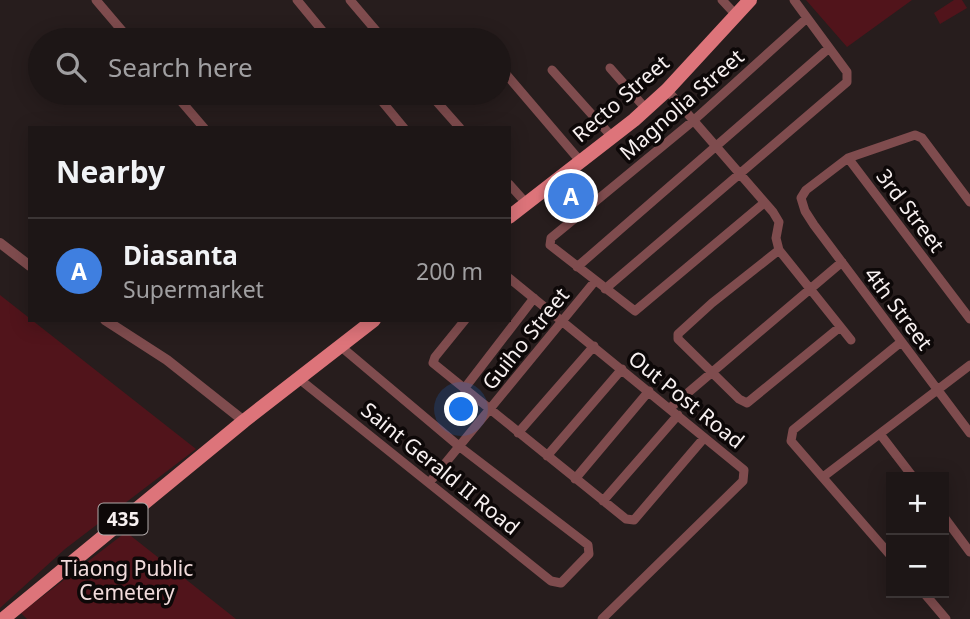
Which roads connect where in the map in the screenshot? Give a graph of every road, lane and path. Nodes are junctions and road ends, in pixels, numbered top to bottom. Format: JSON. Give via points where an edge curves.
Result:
{"nodes":[{"id":1,"x":96,"y":0,"type":"edge"},
{"id":2,"x":297,"y":0,"type":"edge"},
{"id":3,"x":350,"y":0,"type":"edge"},
{"id":4,"x":722,"y":0,"type":"edge"},
{"id":5,"x":750,"y":0,"type":"edge"},
{"id":6,"x":794,"y":0,"type":"edge"},
{"id":7,"x":736,"y":15,"type":"junction"},
{"id":8,"x":807,"y":18,"type":"junction"},
{"id":9,"x":120,"y":28,"type":"edge"},
{"id":10,"x":320,"y":28,"type":"edge"},
{"id":11,"x":374,"y":28,"type":"edge"},
{"id":12,"x":830,"y":48,"type":"junction"},
{"id":13,"x":610,"y":68,"type":"dead end"},
{"id":14,"x":552,"y":70,"type":"dead end"},
{"id":15,"x":511,"y":80,"type":"edge"},
{"id":16,"x":667,"y":90,"type":"junction"},
{"id":17,"x":184,"y":105,"type":"edge"},
{"id":18,"x":384,"y":105,"type":"edge"},
{"id":19,"x":440,"y":105,"type":"edge"},
{"id":20,"x":646,"y":109,"type":"junction"},
{"id":21,"x":693,"y":121,"type":"junction"},
{"id":22,"x":202,"y":126,"type":"edge"},
{"id":23,"x":402,"y":126,"type":"edge"},
{"id":24,"x":458,"y":126,"type":"edge"},
{"id":25,"x":613,"y":138,"type":"junction"},
{"id":26,"x":716,"y":148,"type":"junction"},
{"id":27,"x":848,"y":158,"type":"junction"},
{"id":28,"x":581,"y":162,"type":"junction"},
{"id":29,"x":740,"y":175,"type":"junction"},
{"id":30,"x":511,"y":186,"type":"edge"},
{"id":31,"x":969,"y":200,"type":"edge"},
{"id":32,"x":764,"y":202,"type":"junction"},
{"id":33,"x":526,"y":203,"type":"junction"},
{"id":34,"x":511,"y":215,"type":"edge"},
{"id":35,"x":0,"y":243,"type":"edge"},
{"id":36,"x":779,"y":250,"type":"junction"},
{"id":37,"x":842,"y":262,"type":"junction"},
{"id":38,"x":28,"y":264,"type":"edge"},
{"id":39,"x":577,"y":267,"type":"junction"},
{"id":40,"x":511,"y":280,"type":"edge"},
{"id":41,"x":595,"y":281,"type":"junction"},
{"id":42,"x":606,"y":289,"type":"junction"},
{"id":43,"x":810,"y":289,"type":"junction"},
{"id":44,"x":534,"y":298,"type":"junction"},
{"id":45,"x":970,"y":318,"type":"edge"},
{"id":46,"x":108,"y":322,"type":"edge"},
{"id":47,"x":370,"y":322,"type":"edge"},
{"id":48,"x":463,"y":322,"type":"edge"},
{"id":49,"x":563,"y":322,"type":"junction"},
{"id":50,"x":840,"y":327,"type":"junction"},
{"id":51,"x":851,"y":340,"type":"dead end"},
{"id":52,"x":901,"y":342,"type":"junction"},
{"id":53,"x":339,"y":345,"type":"junction"},
{"id":54,"x":594,"y":346,"type":"junction"},
{"id":55,"x":970,"y":365,"type":"edge"},
{"id":56,"x":622,"y":369,"type":"junction"},
{"id":57,"x":710,"y":372,"type":"junction"},
{"id":58,"x":298,"y":378,"type":"junction"},
{"id":59,"x":464,"y":389,"type":"junction"},
{"id":60,"x":937,"y":390,"type":"junction"},
{"id":61,"x":649,"y":391,"type":"junction"},
{"id":62,"x":491,"y":410,"type":"junction"},
{"id":63,"x":674,"y":412,"type":"junction"},
{"id":64,"x":244,"y":421,"type":"junction"},
{"id":65,"x":518,"y":433,"type":"junction"},
{"id":66,"x":970,"y":433,"type":"edge"},
{"id":67,"x":880,"y":434,"type":"junction"},
{"id":68,"x":704,"y":438,"type":"junction"},
{"id":69,"x":460,"y":447,"type":"junction"},
{"id":70,"x":547,"y":456,"type":"junction"},
{"id":71,"x":909,"y":472,"type":"edge"},
{"id":72,"x":823,"y":477,"type":"junction"},
{"id":73,"x":575,"y":479,"type":"junction"},
{"id":74,"x":429,"y":483,"type":"junction"},
{"id":75,"x":603,"y":501,"type":"junction"},
{"id":76,"x":949,"y":524,"type":"edge"},
{"id":77,"x":886,"y":550,"type":"edge"},
{"id":78,"x":970,"y":552,"type":"edge"},
{"id":79,"x":928,"y":598,"type":"edge"},
{"id":80,"x":3,"y":619,"type":"edge"},
{"id":81,"x":602,"y":619,"type":"edge"},
{"id":82,"x":946,"y":619,"type":"edge"}],
"edges":[{"from":1,"to":9,"type":"street"},
{"from":2,"to":10,"type":"street"},
{"from":3,"to":11,"type":"street"},
{"from":4,"to":7,"type":"street"},
{"from":5,"to":7,"type":"main road","name":"Recto Street"},
{"from":6,"to":8,"type":"street"},
{"from":7,"to":16,"type":"main road","name":"Recto Street"},
{"from":8,"to":12,"type":"street"},
{"from":8,"to":21,"type":"street","name":"Magnolia Street"},
{"from":12,"to":26,"type":"street"},
{"from":12,"to":29,"type":"street","via":[[847,72],[847,82]]},
{"from":13,"to":20,"type":"street"},
{"from":14,"to":25,"type":"street"},
{"from":15,"to":28,"type":"street"},
{"from":16,"to":20,"type":"main road","name":"Recto Street"},
{"from":16,"to":21,"type":"street"},
{"from":17,"to":22,"type":"street"},
{"from":18,"to":23,"type":"street"},
{"from":19,"to":24,"type":"street"},
{"from":20,"to":25,"type":"main road","name":"Recto Street"},
{"from":21,"to":26,"type":"street"},
{"from":21,"to":39,"type":"street","name":"Magnolia Street","via":[[551,239],[550,245]]},
{"from":25,"to":28,"type":"main road","name":"Recto Street"},
{"from":26,"to":29,"type":"street"},
{"from":26,"to":39,"type":"street"},
{"from":27,"to":31,"type":"street","via":[[915,135]]},
{"from":27,"to":37,"type":"street","name":"4th Street","via":[[802,198]]},
{"from":27,"to":45,"type":"street","name":"3rd Street"},
{"from":28,"to":33,"type":"main road","name":"Recto Street"},
{"from":29,"to":32,"type":"street"},
{"from":29,"to":42,"type":"street"},
{"from":30,"to":33,"type":"street"},
{"from":32,"to":36,"type":"street","via":[[779,222]]},
{"from":32,"to":42,"type":"street","via":[[635,311]]},
{"from":33,"to":34,"type":"main road","name":"Recto Street"},
{"from":35,"to":38,"type":"street"},
{"from":36,"to":43,"type":"street"},
{"from":36,"to":57,"type":"street","via":[[678,334]]},
{"from":37,"to":43,"type":"street"},
{"from":37,"to":52,"type":"street","name":"4th Street"},
{"from":39,"to":41,"type":"street"},
{"from":40,"to":44,"type":"street","name":"Out Post Road"},
{"from":41,"to":42,"type":"street"},
{"from":41,"to":49,"type":"street","name":"Guiho Street"},
{"from":43,"to":50,"type":"street"},
{"from":43,"to":57,"type":"street"},
{"from":44,"to":49,"type":"street","name":"Out Post Road"},
{"from":44,"to":59,"type":"street"},
{"from":46,"to":64,"type":"street","via":[[167,360]]},
{"from":47,"to":53,"type":"main road","number":"435"},
{"from":48,"to":59,"type":"street","via":[[433,363]]},
{"from":49,"to":54,"type":"street","name":"Out Post Road"},
{"from":49,"to":62,"type":"street","name":"Guiho Street"},
{"from":50,"to":51,"type":"street"},
{"from":50,"to":57,"type":"street","via":[[747,403]]},
{"from":52,"to":60,"type":"street","name":"4th Street"},
{"from":52,"to":72,"type":"street","via":[[793,430],[791,442]]},
{"from":53,"to":58,"type":"main road","number":"435"},
{"from":53,"to":69,"type":"street"},
{"from":54,"to":56,"type":"street","name":"Out Post Road"},
{"from":54,"to":65,"type":"street"},
{"from":55,"to":60,"type":"street"},
{"from":56,"to":61,"type":"street","name":"Out Post Road"},
{"from":56,"to":70,"type":"street"},
{"from":57,"to":63,"type":"street"},
{"from":58,"to":64,"type":"main road","number":"435"},
{"from":58,"to":74,"type":"street","name":"Saint Gerald II Road"},
{"from":59,"to":62,"type":"street"},
{"from":60,"to":66,"type":"street","name":"4th Street"},
{"from":60,"to":67,"type":"street"},
{"from":61,"to":63,"type":"street","name":"Out Post Road"},
{"from":61,"to":73,"type":"street"},
{"from":62,"to":65,"type":"street"},
{"from":62,"to":69,"type":"street","name":"Guiho Street"},
{"from":63,"to":68,"type":"street","name":"Out Post Road"},
{"from":63,"to":75,"type":"street"},
{"from":64,"to":80,"type":"main road","number":"435"},
{"from":65,"to":70,"type":"street"},
{"from":67,"to":71,"type":"street"},
{"from":67,"to":72,"type":"street"},
{"from":68,"to":75,"type":"street","via":[[634,520]]},
{"from":68,"to":81,"type":"street","name":"Out Post Road","via":[[744,470],[743,481]]},
{"from":69,"to":74,"type":"street","name":"Guiho Street"},
{"from":69,"to":74,"type":"street","name":"Saint Gerald II Road","via":[[588,545],[589,554],[561,583],[551,581]]},
{"from":70,"to":73,"type":"street"},
{"from":72,"to":77,"type":"street"},
{"from":73,"to":75,"type":"street"},
{"from":76,"to":78,"type":"street"},
{"from":79,"to":82,"type":"street"}]}
